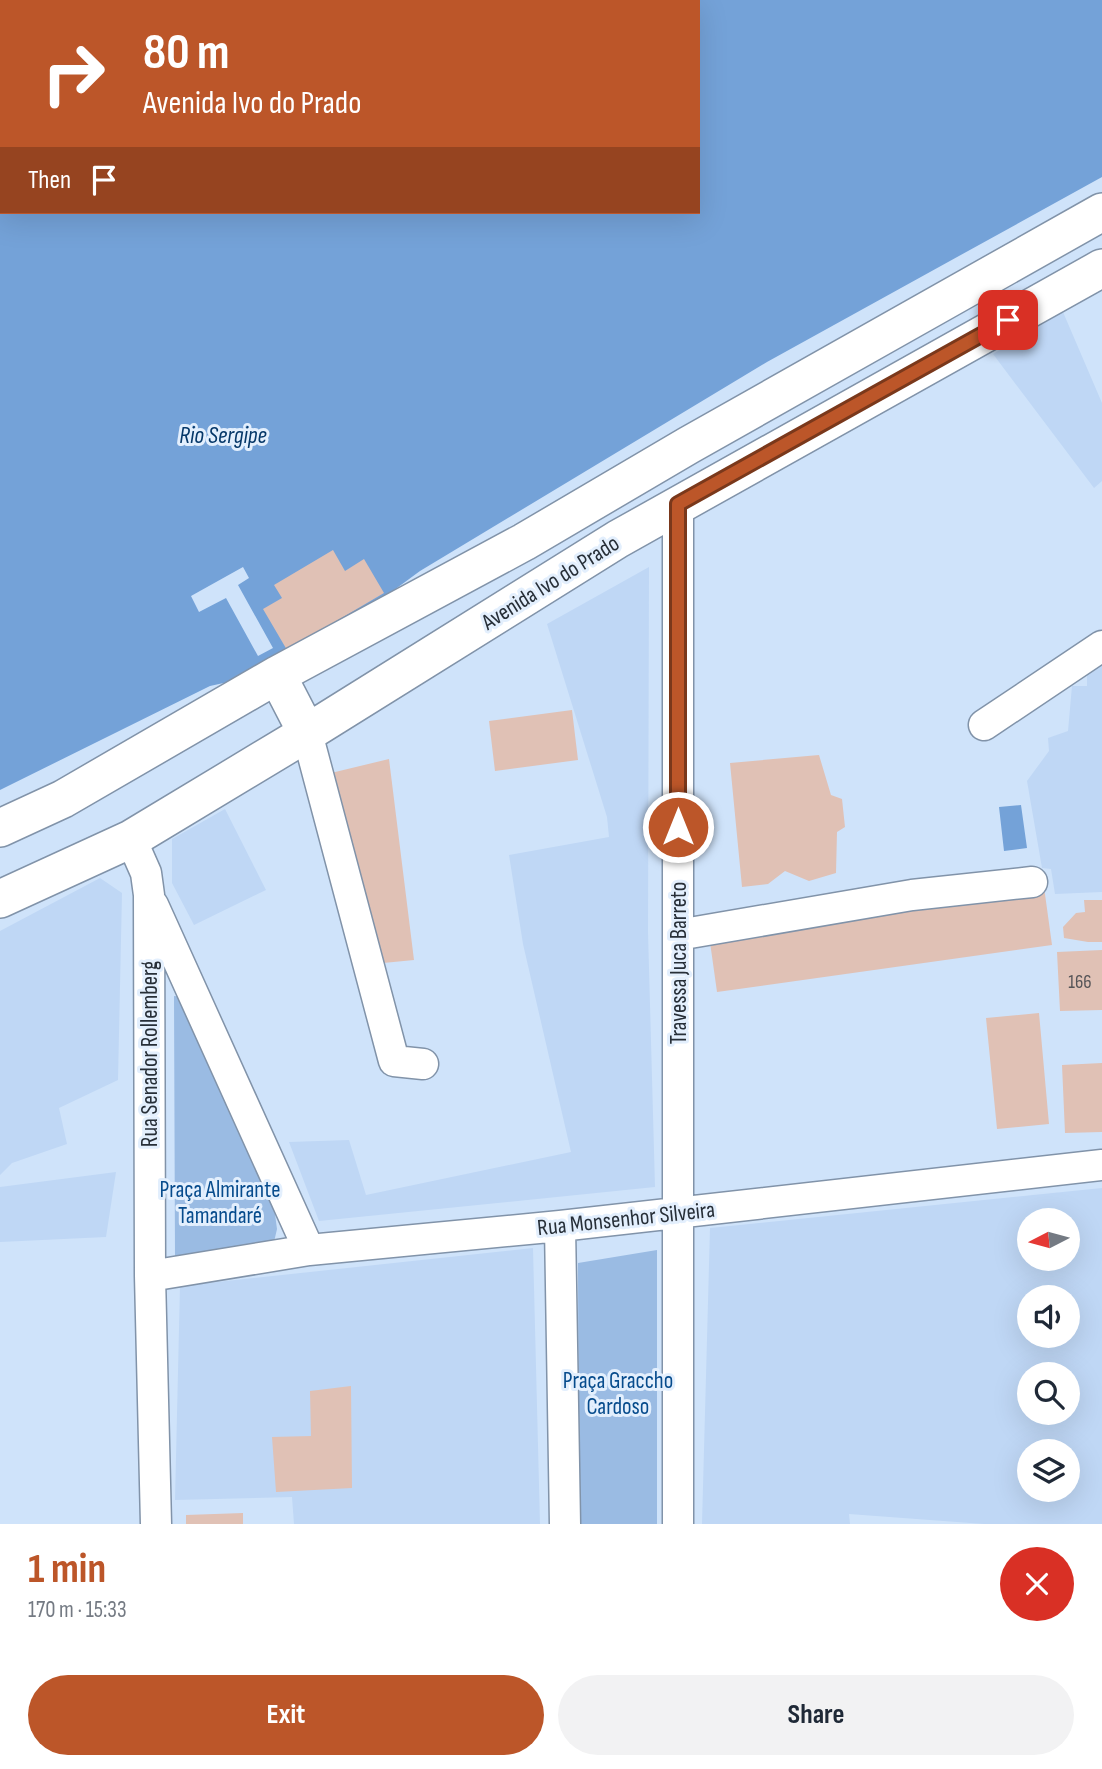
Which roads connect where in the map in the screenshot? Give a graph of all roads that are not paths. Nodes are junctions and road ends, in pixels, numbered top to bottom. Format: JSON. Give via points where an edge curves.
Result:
{"nodes":[{"id":1,"x":1102,"y":212,"type":"edge"},
{"id":2,"x":1102,"y":268,"type":"edge"},
{"id":3,"x":678,"y":504,"type":"junction"},
{"id":4,"x":1102,"y":646,"type":"edge"},
{"id":5,"x":276,"y":675,"type":"junction"},
{"id":6,"x":984,"y":724,"type":"dead end"},
{"id":7,"x":307,"y":733,"type":"junction"},
{"id":8,"x":0,"y":828,"type":"edge"},
{"id":9,"x":131,"y":839,"type":"junction"},
{"id":10,"x":1032,"y":881,"type":"dead end"},
{"id":11,"x":149,"y":895,"type":"junction"},
{"id":12,"x":0,"y":899,"type":"edge"},
{"id":13,"x":678,"y":935,"type":"junction"},
{"id":14,"x":423,"y":1064,"type":"dead end"},
{"id":15,"x":1102,"y":1165,"type":"edge"},
{"id":16,"x":677,"y":1213,"type":"junction"},
{"id":17,"x":559,"y":1226,"type":"junction"},
{"id":18,"x":309,"y":1250,"type":"junction"},
{"id":19,"x":150,"y":1276,"type":"junction"},
{"id":20,"x":156,"y":1524,"type":"edge"},
{"id":21,"x":565,"y":1524,"type":"edge"},
{"id":22,"x":678,"y":1524,"type":"edge"}],
"edges":[{"from":1,"to":5,"type":"main road","name":"Avenida Ivo do Prado","via":[[524,542]]},
{"from":2,"to":3,"type":"main road","name":"Avenida Ivo do Prado"},
{"from":3,"to":7,"type":"main road","name":"Avenida Ivo do Prado"},
{"from":3,"to":13,"type":"street","name":"Travessa Juca Barreto"},
{"from":4,"to":6,"type":"street"},
{"from":5,"to":7,"type":"main road"},
{"from":5,"to":8,"type":"main road","name":"Avenida Ivo do Prado","via":[[62,799]]},
{"from":7,"to":9,"type":"main road","name":"Avenida Ivo do Prado"},
{"from":7,"to":14,"type":"street","via":[[394,1061]]},
{"from":9,"to":11,"type":"street","name":"Rua Senador Rollemberg","via":[[146,873]]},
{"from":9,"to":12,"type":"main road","name":"Avenida Ivo do Prado"},
{"from":10,"to":13,"type":"street","via":[[912,895]]},
{"from":11,"to":18,"type":"street"},
{"from":11,"to":19,"type":"street","name":"Rua Senador Rollemberg"},
{"from":13,"to":16,"type":"street","name":"Travessa Juca Barreto"},
{"from":15,"to":16,"type":"street","name":"Rua Monsenhor Silveira"},
{"from":16,"to":17,"type":"street","name":"Rua Monsenhor Silveira"},
{"from":16,"to":22,"type":"street","name":"Travessa Juca Barreto"},
{"from":17,"to":18,"type":"street","name":"Rua Monsenhor Silveira"},
{"from":17,"to":21,"type":"street"},
{"from":18,"to":19,"type":"street","name":"Rua Monsenhor Silveira"},
{"from":19,"to":20,"type":"street","name":"Rua Senador Rollemberg"}]}
